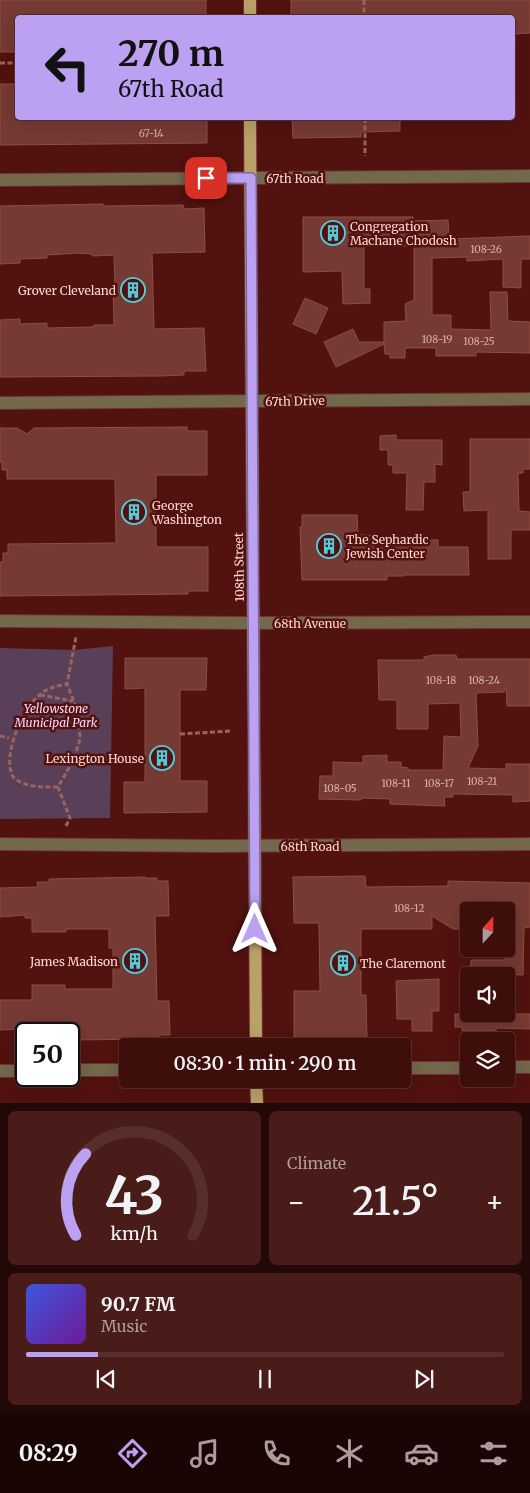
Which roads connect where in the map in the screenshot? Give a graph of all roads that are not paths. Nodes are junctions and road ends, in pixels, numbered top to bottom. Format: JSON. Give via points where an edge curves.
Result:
{"nodes":[{"id":1,"x":250,"y":0,"type":"edge"},
{"id":2,"x":250,"y":15,"type":"edge"},
{"id":3,"x":250,"y":120,"type":"edge"},
{"id":4,"x":530,"y":176,"type":"edge"},
{"id":5,"x":251,"y":178,"type":"junction"},
{"id":6,"x":0,"y":180,"type":"edge"},
{"id":7,"x":530,"y":399,"type":"edge"},
{"id":8,"x":251,"y":402,"type":"junction"},
{"id":9,"x":0,"y":403,"type":"edge"},
{"id":10,"x":0,"y":621,"type":"edge"},
{"id":11,"x":530,"y":622,"type":"edge"},
{"id":12,"x":253,"y":623,"type":"junction"},
{"id":13,"x":0,"y":844,"type":"edge"},
{"id":14,"x":530,"y":844,"type":"edge"},
{"id":15,"x":255,"y":846,"type":"junction"},
{"id":16,"x":256,"y":1038,"type":"edge"},
{"id":17,"x":515,"y":1067,"type":"edge"},
{"id":18,"x":530,"y":1067,"type":"edge"},
{"id":19,"x":411,"y":1068,"type":"edge"},
{"id":20,"x":460,"y":1068,"type":"edge"},
{"id":21,"x":15,"y":1070,"type":"edge"},
{"id":22,"x":80,"y":1070,"type":"edge"},
{"id":23,"x":119,"y":1070,"type":"edge"},
{"id":24,"x":0,"y":1071,"type":"edge"},
{"id":25,"x":256,"y":1088,"type":"edge"},
{"id":26,"x":257,"y":1103,"type":"edge"}],
"edges":[{"from":1,"to":2,"type":"main road"},
{"from":3,"to":5,"type":"main road","name":"108th Street"},
{"from":4,"to":5,"type":"street","name":"67th Road"},
{"from":5,"to":6,"type":"street","name":"67th Road"},
{"from":5,"to":8,"type":"main road","name":"108th Street"},
{"from":7,"to":8,"type":"street","name":"67th Drive"},
{"from":8,"to":9,"type":"street","name":"67th Drive"},
{"from":8,"to":12,"type":"main road","name":"108th Street"},
{"from":10,"to":12,"type":"street","name":"68th Avenue"},
{"from":11,"to":12,"type":"street","name":"68th Avenue"},
{"from":12,"to":15,"type":"main road","name":"108th Street"},
{"from":13,"to":15,"type":"street","name":"68th Road"},
{"from":14,"to":15,"type":"street","name":"68th Road"},
{"from":15,"to":16,"type":"main road","name":"108th Street"},
{"from":17,"to":18,"type":"street"},
{"from":19,"to":20,"type":"street"},
{"from":21,"to":24,"type":"street"},
{"from":22,"to":23,"type":"street"},
{"from":25,"to":26,"type":"main road"}]}
